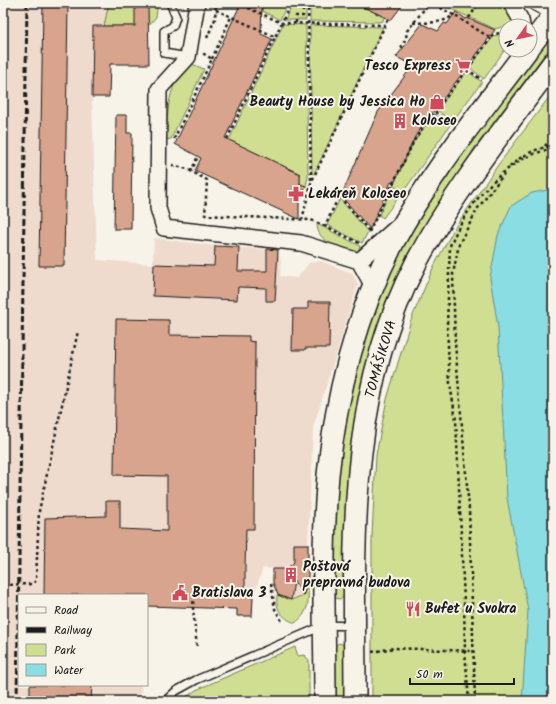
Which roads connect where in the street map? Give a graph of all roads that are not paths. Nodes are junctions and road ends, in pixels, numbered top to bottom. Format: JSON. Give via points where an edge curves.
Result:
{"nodes":[{"id":1,"x":170,"y":3,"type":"edge"},
{"id":2,"x":197,"y":3,"type":"edge"},
{"id":3,"x":511,"y":3,"type":"edge"},
{"id":4,"x":536,"y":3,"type":"edge"},
{"id":5,"x":553,"y":12,"type":"edge"},
{"id":6,"x":553,"y":16,"type":"edge"},
{"id":7,"x":520,"y":18,"type":"edge"},
{"id":8,"x":538,"y":36,"type":"edge"},
{"id":9,"x":188,"y":57,"type":"junction"},
{"id":10,"x":521,"y":58,"type":"edge"},
{"id":11,"x":553,"y":63,"type":"edge"},
{"id":12,"x":407,"y":219,"type":"junction"},
{"id":13,"x":360,"y":261,"type":"junction"},
{"id":14,"x":374,"y":288,"type":"junction"},
{"id":15,"x":325,"y":625,"type":"junction"},
{"id":16,"x":355,"y":626,"type":"junction"},
{"id":17,"x":165,"y":701,"type":"edge"},
{"id":18,"x":326,"y":701,"type":"edge"},
{"id":19,"x":355,"y":701,"type":"edge"}],
"edges":[{"from":1,"to":9,"type":"lane","via":[[176,17],[173,26],[164,31],[164,53]]},
{"from":2,"to":9,"type":"street"},
{"from":3,"to":7,"type":"street"},
{"from":4,"to":5,"type":"street"},
{"from":6,"to":8,"type":"main road","name":"TOMÁŠIKOVA"},
{"from":9,"to":13,"type":"street","via":[[159,89],[158,208],[164,228],[301,243]]},
{"from":10,"to":12,"type":"main road","name":"TOMÁŠIKOVA","via":[[451,151]]},
{"from":11,"to":16,"type":"main road","name":"TOMÁŠIKOVA","via":[[449,205],[416,263],[390,326],[371,389],[358,472],[354,522]]},
{"from":12,"to":13,"type":"street","name":"TOMÁŠIKOVA"},
{"from":12,"to":14,"type":"main road","name":"TOMÁŠIKOVA"},
{"from":13,"to":14,"type":"street"},
{"from":14,"to":15,"type":"main road","name":"TOMÁŠIKOVA","via":[[352,349],[332,444],[326,511]]},
{"from":15,"to":16,"type":"lane"},
{"from":15,"to":17,"type":"lane","via":[[196,680],[176,691]]},
{"from":15,"to":18,"type":"main road","name":"TOMÁŠIKOVA"},
{"from":16,"to":19,"type":"main road","name":"TOMÁŠIKOVA"}]}
